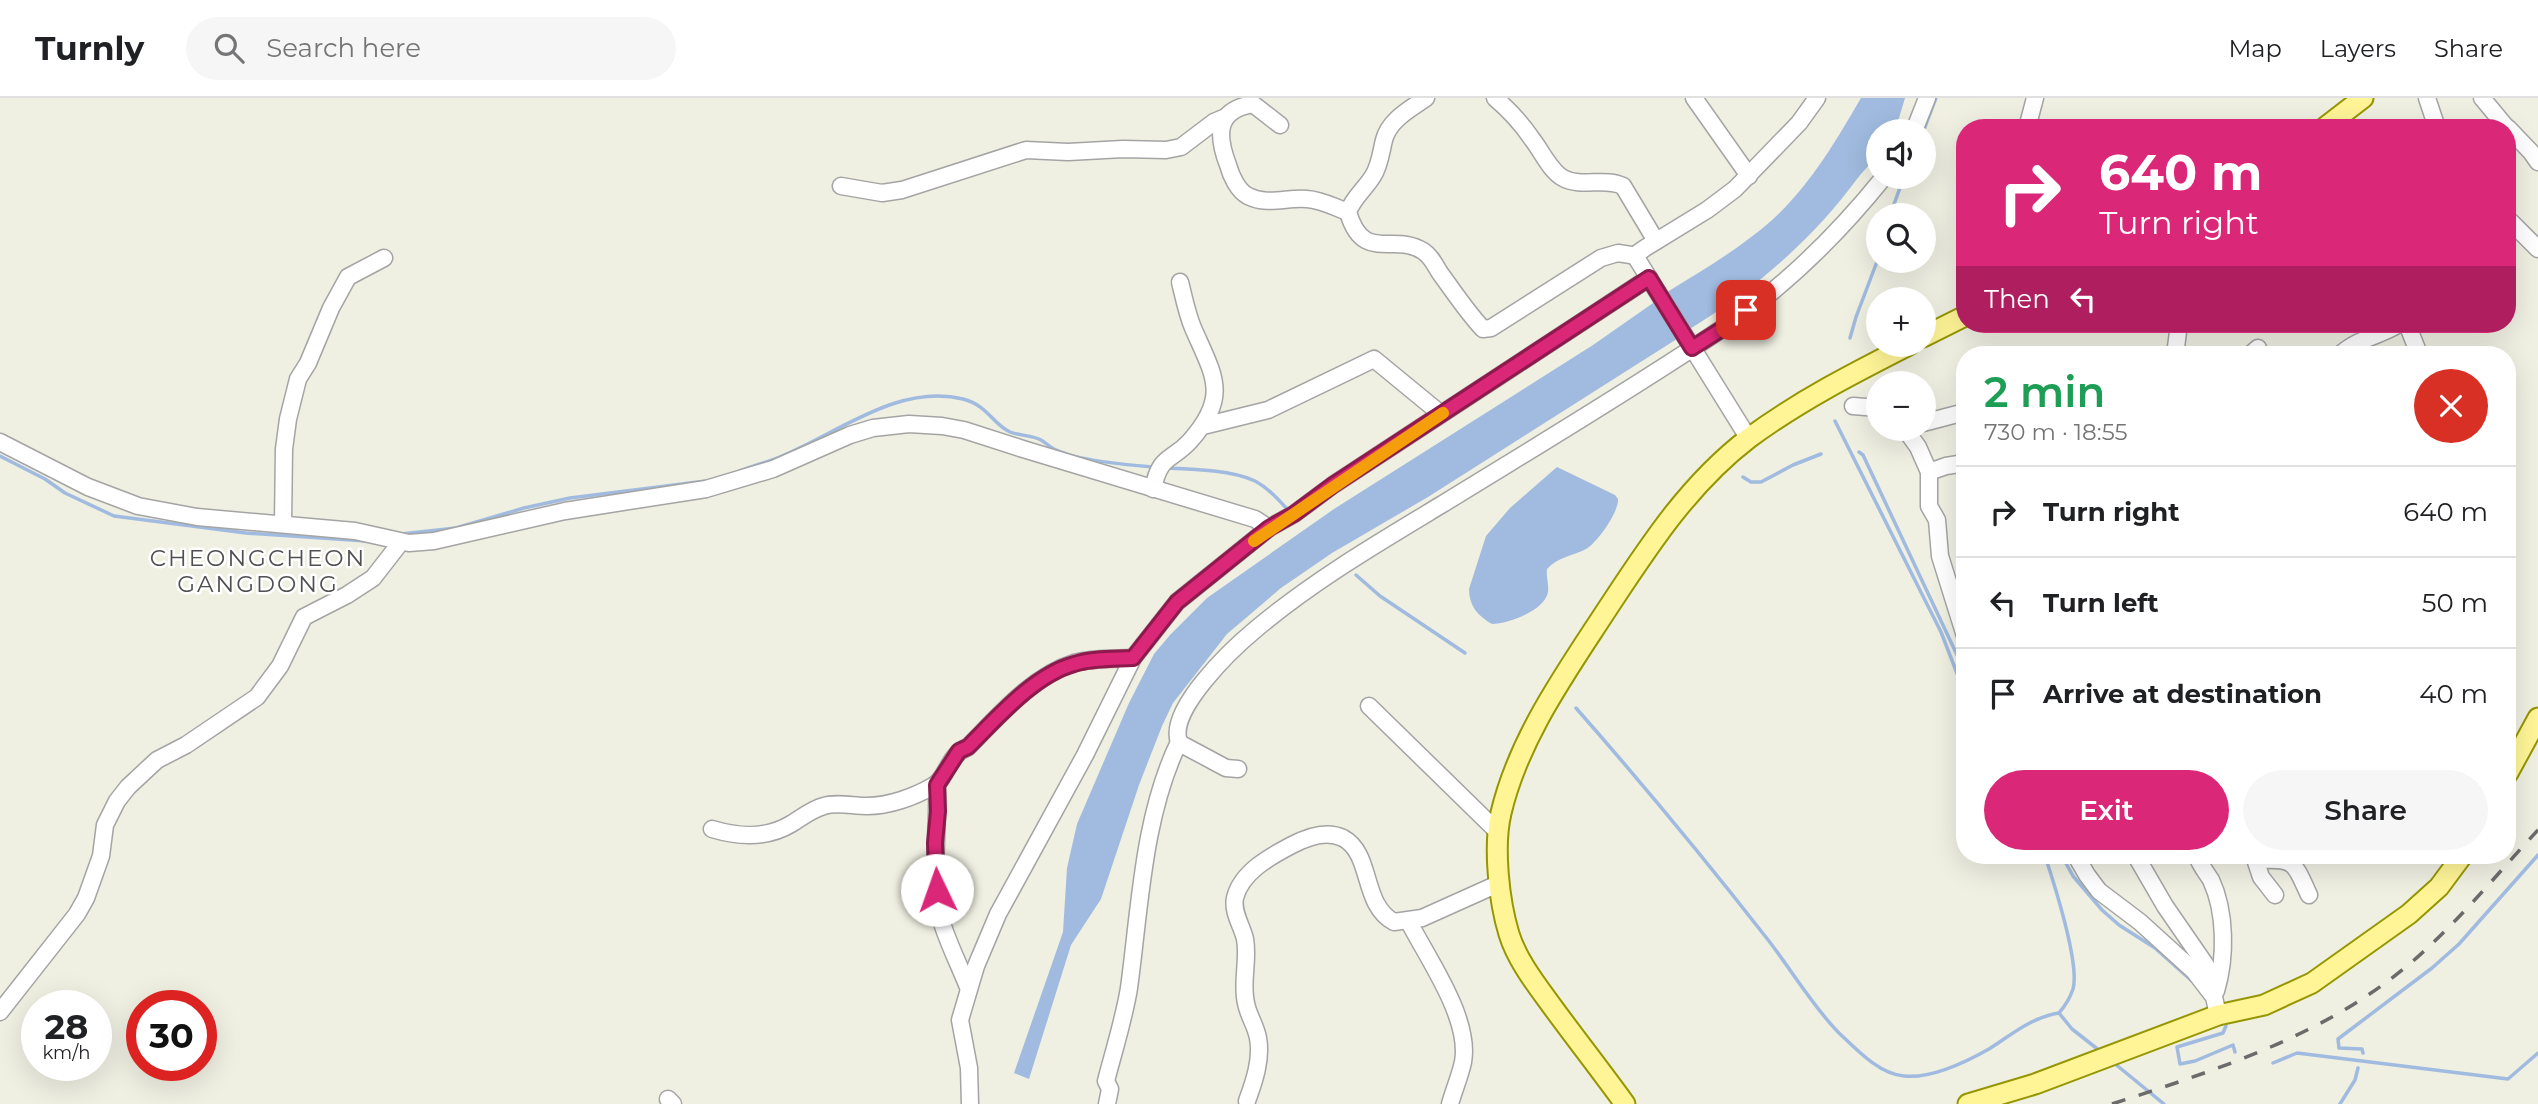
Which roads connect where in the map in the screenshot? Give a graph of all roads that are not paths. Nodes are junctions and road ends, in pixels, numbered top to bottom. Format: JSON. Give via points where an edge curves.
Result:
{"nodes":[{"id":1,"x":1426,"y":98,"type":"edge"},
{"id":2,"x":1495,"y":98,"type":"edge"},
{"id":3,"x":1694,"y":98,"type":"edge"},
{"id":4,"x":1817,"y":98,"type":"edge"},
{"id":5,"x":1927,"y":98,"type":"edge"},
{"id":6,"x":2035,"y":98,"type":"edge"},
{"id":7,"x":2363,"y":98,"type":"edge"},
{"id":8,"x":2427,"y":98,"type":"edge"},
{"id":9,"x":2484,"y":99,"type":"edge"},
{"id":10,"x":1226,"y":117,"type":"junction"},
{"id":11,"x":1918,"y":119,"type":"edge"},
{"id":12,"x":2030,"y":119,"type":"edge"},
{"id":13,"x":2336,"y":119,"type":"edge"},
{"id":14,"x":2434,"y":119,"type":"edge"},
{"id":15,"x":2501,"y":119,"type":"edge"},
{"id":16,"x":1280,"y":125,"type":"dead end"},
{"id":17,"x":2516,"y":136,"type":"edge"},
{"id":18,"x":2538,"y":162,"type":"edge"},
{"id":19,"x":1748,"y":176,"type":"junction"},
{"id":20,"x":841,"y":186,"type":"dead end"},
{"id":21,"x":1874,"y":189,"type":"edge"},
{"id":22,"x":1348,"y":212,"type":"junction"},
{"id":23,"x":2516,"y":227,"type":"edge"},
{"id":24,"x":1656,"y":242,"type":"junction"},
{"id":25,"x":2538,"y":249,"type":"edge"},
{"id":26,"x":1637,"y":256,"type":"junction"},
{"id":27,"x":384,"y":258,"type":"dead end"},
{"id":28,"x":1649,"y":278,"type":"junction"},
{"id":29,"x":1180,"y":282,"type":"dead end"},
{"id":30,"x":1956,"y":320,"type":"edge"},
{"id":31,"x":1936,"y":330,"type":"edge"},
{"id":32,"x":2382,"y":333,"type":"edge"},
{"id":33,"x":1691,"y":346,"type":"junction"},
{"id":34,"x":2349,"y":346,"type":"edge"},
{"id":35,"x":1885,"y":357,"type":"edge"},
{"id":36,"x":1853,"y":406,"type":"dead end"},
{"id":37,"x":1866,"y":407,"type":"edge"},
{"id":38,"x":1441,"y":414,"type":"junction"},
{"id":39,"x":1956,"y":415,"type":"edge"},
{"id":40,"x":1936,"y":420,"type":"edge"},
{"id":41,"x":1203,"y":426,"type":"junction"},
{"id":42,"x":1749,"y":439,"type":"junction"},
{"id":43,"x":1914,"y":441,"type":"edge"},
{"id":44,"x":0,"y":442,"type":"edge"},
{"id":45,"x":1956,"y":465,"type":"edge"},
{"id":46,"x":1929,"y":472,"type":"junction"},
{"id":47,"x":1153,"y":489,"type":"junction"},
{"id":48,"x":283,"y":524,"type":"junction"},
{"id":49,"x":1269,"y":528,"type":"junction"},
{"id":50,"x":391,"y":539,"type":"junction"},
{"id":51,"x":1956,"y":607,"type":"edge"},
{"id":52,"x":1133,"y":658,"type":"junction"},
{"id":53,"x":1369,"y":706,"type":"dead end"},
{"id":54,"x":2538,"y":718,"type":"edge"},
{"id":55,"x":1179,"y":742,"type":"junction"},
{"id":56,"x":2516,"y":758,"type":"edge"},
{"id":57,"x":1238,"y":769,"type":"dead end"},
{"id":58,"x":937,"y":785,"type":"junction"},
{"id":59,"x":712,"y":829,"type":"dead end"},
{"id":60,"x":1499,"y":833,"type":"junction"},
{"id":61,"x":2081,"y":864,"type":"edge"},
{"id":62,"x":2141,"y":864,"type":"edge"},
{"id":63,"x":2201,"y":864,"type":"edge"},
{"id":64,"x":2257,"y":864,"type":"edge"},
{"id":65,"x":2291,"y":864,"type":"edge"},
{"id":66,"x":2456,"y":864,"type":"edge"},
{"id":67,"x":1500,"y":883,"type":"junction"},
{"id":68,"x":2275,"y":895,"type":"dead end"},
{"id":69,"x":2309,"y":895,"type":"dead end"},
{"id":70,"x":1409,"y":922,"type":"junction"},
{"id":71,"x":968,"y":987,"type":"junction"},
{"id":72,"x":2216,"y":1006,"type":"junction"},
{"id":73,"x":0,"y":1012,"type":"edge"},
{"id":74,"x":1617,"y":1100,"type":"edge"},
{"id":75,"x":1250,"y":1102,"type":"edge"},
{"id":76,"x":970,"y":1104,"type":"edge"},
{"id":77,"x":1107,"y":1104,"type":"edge"},
{"id":78,"x":1450,"y":1104,"type":"edge"},
{"id":79,"x":1968,"y":1104,"type":"edge"}],
"edges":[{"from":1,"to":22,"type":"street","via":[[1390,128],[1376,170]]},
{"from":2,"to":24,"type":"street","via":[[1563,178],[1623,186]]},
{"from":3,"to":19,"type":"street"},
{"from":4,"to":19,"type":"street"},
{"from":5,"to":11,"type":"street"},
{"from":6,"to":12,"type":"street"},
{"from":7,"to":13,"type":"main road"},
{"from":8,"to":14,"type":"street"},
{"from":9,"to":15,"type":"street"},
{"from":10,"to":16,"type":"street","via":[[1253,104]]},
{"from":10,"to":20,"type":"street","via":[[1181,146],[1166,150],[1026,150],[902,190]]},
{"from":10,"to":22,"type":"street","via":[[1219,130],[1220,142],[1243,193],[1269,202],[1317,200]]},
{"from":17,"to":18,"type":"street"},
{"from":19,"to":24,"type":"street","via":[[1715,205]]},
{"from":21,"to":33,"type":"street","via":[[1814,256],[1725,327]]},
{"from":22,"to":26,"type":"street","via":[[1356,232],[1368,242],[1417,248],[1429,256],[1470,316],[1487,330],[1601,258],[1618,253]]},
{"from":23,"to":25,"type":"street"},
{"from":24,"to":26,"type":"street"},
{"from":26,"to":28,"type":"street"},
{"from":27,"to":48,"type":"street","via":[[348,277],[298,379],[285,439]]},
{"from":28,"to":33,"type":"street"},
{"from":28,"to":38,"type":"street"},
{"from":29,"to":41,"type":"street","via":[[1216,386]]},
{"from":30,"to":31,"type":"main road"},
{"from":32,"to":34,"type":"street"},
{"from":33,"to":42,"type":"street"},
{"from":33,"to":55,"type":"street","via":[[1329,574],[1256,628],[1200,686],[1182,713]]},
{"from":35,"to":42,"type":"main road","via":[[1828,386]]},
{"from":36,"to":37,"type":"street"},
{"from":38,"to":41,"type":"street","via":[[1374,359],[1268,410]]},
{"from":38,"to":49,"type":"street"},
{"from":39,"to":40,"type":"street"},
{"from":41,"to":47,"type":"street","via":[[1166,458]]},
{"from":42,"to":60,"type":"main road","via":[[1659,530],[1562,678],[1523,752],[1507,792]]},
{"from":43,"to":46,"type":"street"},
{"from":44,"to":48,"type":"street","via":[[124,502],[197,517]]},
{"from":45,"to":46,"type":"street"},
{"from":46,"to":51,"type":"street","via":[[1929,506],[1937,520],[1940,556]]},
{"from":47,"to":49,"type":"street","via":[[1255,519]]},
{"from":47,"to":50,"type":"street","via":[[964,430],[909,425],[849,435],[773,469],[706,489],[565,510],[433,541]]},
{"from":48,"to":50,"type":"street"},
{"from":49,"to":52,"type":"street","via":[[1177,602]]},
{"from":50,"to":73,"type":"street","via":[[373,578],[304,617],[280,666],[257,697],[157,760],[128,787],[105,825],[101,856],[77,915]]},
{"from":52,"to":58,"type":"street","via":[[1077,663],[1056,670],[959,751]]},
{"from":52,"to":71,"type":"street","via":[[998,914]]},
{"from":53,"to":60,"type":"street"},
{"from":54,"to":56,"type":"main road"},
{"from":55,"to":57,"type":"street","via":[[1226,768]]},
{"from":55,"to":77,"type":"street","via":[[1158,801],[1129,988],[1106,1081],[1110,1089]]},
{"from":58,"to":59,"type":"street","via":[[890,804],[825,805],[787,826],[752,836]]},
{"from":58,"to":71,"type":"street","via":[[937,890],[943,925]]},
{"from":60,"to":67,"type":"main road"},
{"from":61,"to":72,"type":"street","via":[[2099,891],[2194,971]]},
{"from":62,"to":72,"type":"street","via":[[2210,973]]},
{"from":63,"to":72,"type":"street","via":[[2215,893],[2223,937]]},
{"from":64,"to":68,"type":"street"},
{"from":65,"to":69,"type":"street"},
{"from":66,"to":72,"type":"main road","via":[[2409,914],[2312,984],[2264,1005]]},
{"from":67,"to":70,"type":"street"},
{"from":67,"to":74,"type":"main road","via":[[1517,952]]},
{"from":70,"to":75,"type":"street","via":[[1394,922],[1379,911],[1359,858],[1352,846],[1336,836],[1308,836],[1261,863],[1242,882],[1235,910],[1245,939],[1246,1003],[1259,1052]]},
{"from":70,"to":78,"type":"street","via":[[1441,980],[1461,1031],[1463,1061]]},
{"from":71,"to":76,"type":"street","via":[[960,1020]]},
{"from":72,"to":79,"type":"main road","via":[[2118,1053]]}]}
